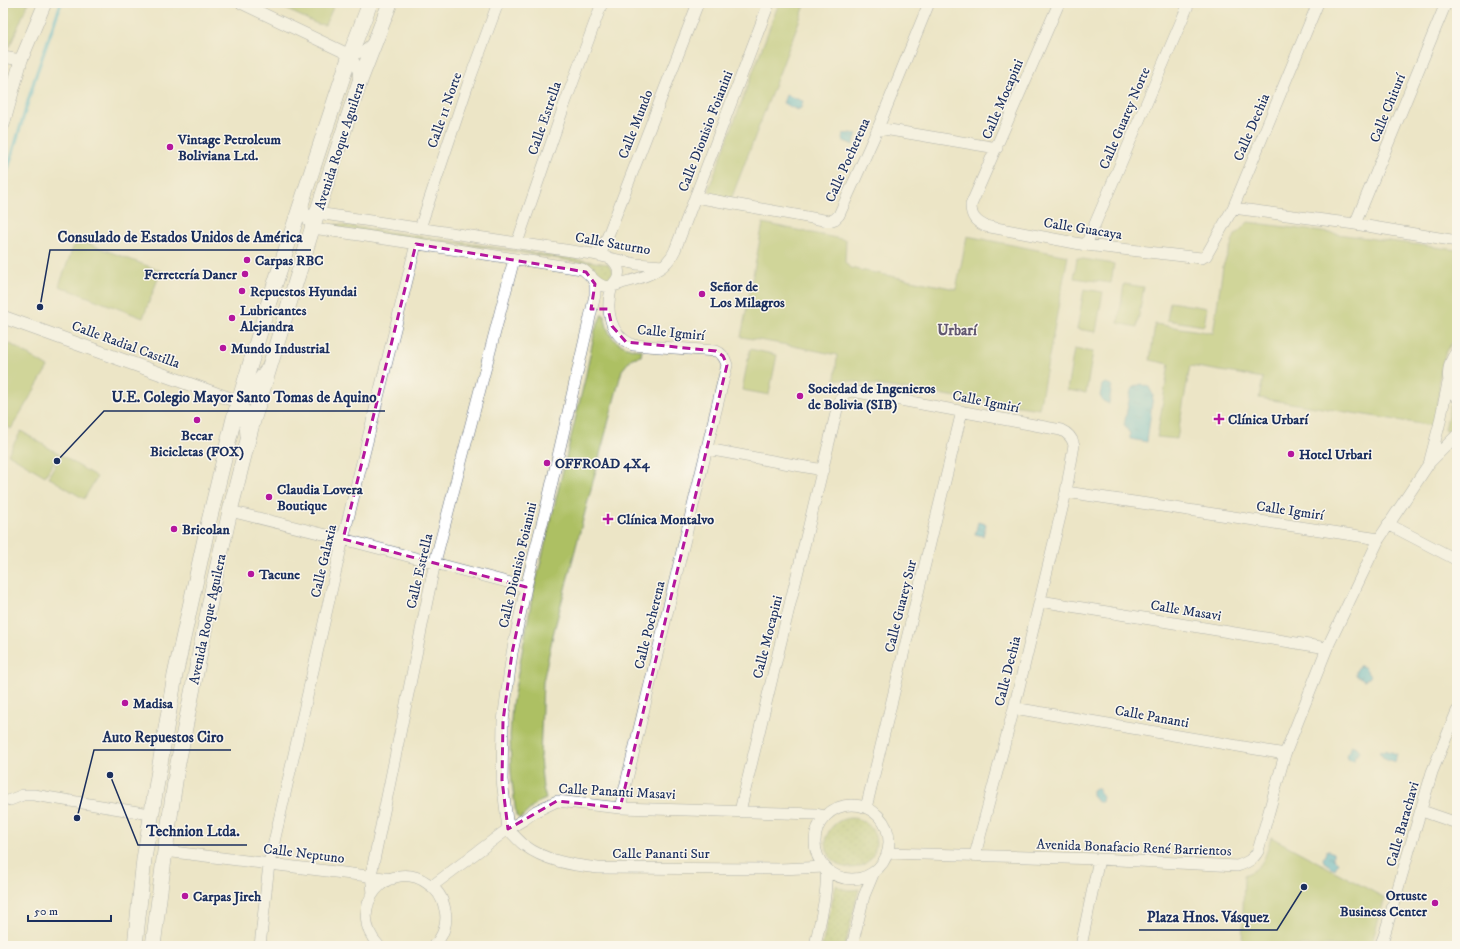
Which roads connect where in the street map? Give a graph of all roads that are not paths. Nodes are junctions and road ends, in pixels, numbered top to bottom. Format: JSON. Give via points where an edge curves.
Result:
{"nodes":[{"id":1,"x":45,"y":3,"type":"edge"},
{"id":2,"x":241,"y":3,"type":"edge"},
{"id":3,"x":370,"y":3,"type":"edge"},
{"id":4,"x":390,"y":3,"type":"edge"},
{"id":5,"x":498,"y":3,"type":"edge"},
{"id":6,"x":602,"y":3,"type":"edge"},
{"id":7,"x":698,"y":3,"type":"edge"},
{"id":8,"x":769,"y":3,"type":"edge"},
{"id":9,"x":929,"y":3,"type":"edge"},
{"id":10,"x":1059,"y":3,"type":"edge"},
{"id":11,"x":1189,"y":3,"type":"edge"},
{"id":12,"x":1318,"y":3,"type":"edge"},
{"id":13,"x":1446,"y":3,"type":"edge"},
{"id":14,"x":375,"y":41,"type":"junction"},
{"id":15,"x":350,"y":55,"type":"junction"},
{"id":16,"x":3,"y":57,"type":"edge"},
{"id":17,"x":22,"y":60,"type":"junction"},
{"id":18,"x":359,"y":84,"type":"junction"},
{"id":19,"x":3,"y":125,"type":"edge"},
{"id":20,"x":878,"y":128,"type":"junction"},
{"id":21,"x":997,"y":148,"type":"junction"},
{"id":22,"x":304,"y":194,"type":"junction"},
{"id":23,"x":695,"y":197,"type":"junction"},
{"id":24,"x":971,"y":205,"type":"joint"},
{"id":25,"x":1233,"y":208,"type":"junction"},
{"id":26,"x":312,"y":220,"type":"junction"},
{"id":27,"x":1355,"y":224,"type":"junction"},
{"id":28,"x":420,"y":228,"type":"junction"},
{"id":29,"x":290,"y":237,"type":"junction"},
{"id":30,"x":1457,"y":241,"type":"edge"},
{"id":31,"x":517,"y":243,"type":"junction"},
{"id":32,"x":416,"y":244,"type":"junction"},
{"id":33,"x":1086,"y":246,"type":"junction"},
{"id":34,"x":605,"y":257,"type":"junction"},
{"id":35,"x":1204,"y":258,"type":"joint"},
{"id":36,"x":514,"y":259,"type":"junction"},
{"id":37,"x":663,"y":266,"type":"junction"},
{"id":38,"x":591,"y":276,"type":"junction"},
{"id":39,"x":612,"y":286,"type":"junction"},
{"id":40,"x":608,"y":309,"type":"junction"},
{"id":41,"x":590,"y":313,"type":"junction"},
{"id":42,"x":3,"y":317,"type":"edge"},
{"id":43,"x":1457,"y":351,"type":"edge"},
{"id":44,"x":270,"y":364,"type":"junction"},
{"id":45,"x":1448,"y":382,"type":"junction"},
{"id":46,"x":1457,"y":398,"type":"edge"},
{"id":47,"x":239,"y":402,"type":"junction"},
{"id":48,"x":962,"y":411,"type":"junction"},
{"id":49,"x":1457,"y":435,"type":"edge"},
{"id":50,"x":247,"y":443,"type":"junction"},
{"id":51,"x":707,"y":449,"type":"junction"},
{"id":52,"x":1430,"y":462,"type":"junction"},
{"id":53,"x":823,"y":470,"type":"junction"},
{"id":54,"x":1066,"y":492,"type":"junction"},
{"id":55,"x":230,"y":512,"type":"junction"},
{"id":56,"x":1388,"y":524,"type":"junction"},
{"id":57,"x":208,"y":526,"type":"junction"},
{"id":58,"x":343,"y":539,"type":"junction"},
{"id":59,"x":1379,"y":539,"type":"junction"},
{"id":60,"x":1457,"y":560,"type":"edge"},
{"id":61,"x":435,"y":562,"type":"junction"},
{"id":62,"x":213,"y":587,"type":"junction"},
{"id":63,"x":526,"y":587,"type":"junction"},
{"id":64,"x":1040,"y":601,"type":"junction"},
{"id":65,"x":1327,"y":648,"type":"junction"},
{"id":66,"x":175,"y":675,"type":"junction"},
{"id":67,"x":1014,"y":708,"type":"junction"},
{"id":68,"x":1457,"y":711,"type":"edge"},
{"id":69,"x":184,"y":730,"type":"junction"},
{"id":70,"x":1286,"y":754,"type":"junction"},
{"id":71,"x":154,"y":795,"type":"junction"},
{"id":72,"x":10,"y":800,"type":"dead end"},
{"id":73,"x":620,"y":808,"type":"junction"},
{"id":74,"x":866,"y":808,"type":"junction"},
{"id":75,"x":740,"y":810,"type":"junction"},
{"id":76,"x":1422,"y":811,"type":"junction"},
{"id":77,"x":150,"y":814,"type":"junction"},
{"id":78,"x":825,"y":816,"type":"junction"},
{"id":79,"x":1457,"y":823,"type":"edge"},
{"id":80,"x":508,"y":829,"type":"junction"},
{"id":81,"x":165,"y":851,"type":"junction"},
{"id":82,"x":887,"y":853,"type":"junction"},
{"id":83,"x":975,"y":855,"type":"junction"},
{"id":84,"x":1099,"y":859,"type":"junction"},
{"id":85,"x":269,"y":864,"type":"junction"},
{"id":86,"x":825,"y":868,"type":"junction"},
{"id":87,"x":874,"y":872,"type":"junction"},
{"id":88,"x":371,"y":876,"type":"junction"},
{"id":89,"x":392,"y":879,"type":"junction"},
{"id":90,"x":432,"y":886,"type":"junction"},
{"id":91,"x":372,"y":893,"type":"junction"},
{"id":92,"x":373,"y":944,"type":"edge"},
{"id":93,"x":435,"y":945,"type":"edge"},
{"id":94,"x":135,"y":946,"type":"edge"},
{"id":95,"x":154,"y":946,"type":"edge"},
{"id":96,"x":260,"y":946,"type":"edge"},
{"id":97,"x":814,"y":946,"type":"edge"},
{"id":98,"x":852,"y":946,"type":"edge"},
{"id":99,"x":1081,"y":946,"type":"edge"},
{"id":100,"x":1380,"y":946,"type":"edge"}],
"edges":[{"from":1,"to":17,"type":"street"},
{"from":2,"to":15,"type":"street"},
{"from":3,"to":15,"type":"main road","name":"Avenida Roque Aguilera"},
{"from":4,"to":14,"type":"main road","name":"Avenida Roque Aguilera"},
{"from":5,"to":28,"type":"street","name":"Calle 11 Norte"},
{"from":6,"to":31,"type":"street","name":"Calle Estrella"},
{"from":7,"to":34,"type":"street","name":"Calle Mundo"},
{"from":8,"to":23,"type":"street","name":"Calle Dionisio Foianini"},
{"from":9,"to":20,"type":"street","name":"Calle Pocherena"},
{"from":10,"to":21,"type":"street","name":"Calle Mocapini"},
{"from":11,"to":33,"type":"street","name":"Calle Guarey Norte"},
{"from":12,"to":25,"type":"street","name":"Calle Dechia"},
{"from":13,"to":27,"type":"street","name":"Calle Chiturí"},
{"from":14,"to":15,"type":"street","via":[[364,51]]},
{"from":14,"to":18,"type":"main road","name":"Avenida Roque Aguilera"},
{"from":15,"to":18,"type":"street","via":[[358,69]]},
{"from":15,"to":22,"type":"main road","name":"Avenida Roque Aguilera"},
{"from":16,"to":17,"type":"street"},
{"from":17,"to":19,"type":"street"},
{"from":18,"to":26,"type":"main road","name":"Avenida Roque Aguilera"},
{"from":20,"to":21,"type":"street"},
{"from":20,"to":23,"type":"street","name":"Calle Pocherena","via":[[835,219],[829,221]]},
{"from":21,"to":24,"type":"street","name":"Calle Mocapini"},
{"from":22,"to":26,"type":"street","via":[[303,204]]},
{"from":22,"to":29,"type":"main road","name":"Avenida Roque Aguilera"},
{"from":23,"to":37,"type":"street","name":"Calle Dionisio Foianini","via":[[672,258]]},
{"from":24,"to":33,"type":"street","name":"Calle Guacaya","via":[[974,218],[985,226]]},
{"from":25,"to":27,"type":"street"},
{"from":25,"to":35,"type":"street","name":"Calle Dechia"},
{"from":26,"to":28,"type":"street","name":"Calle Saturno"},
{"from":26,"to":29,"type":"street","via":[[298,227]]},
{"from":26,"to":32,"type":"street"},
{"from":26,"to":44,"type":"main road","name":"Avenida Roque Aguilera"},
{"from":27,"to":30,"type":"street"},
{"from":28,"to":31,"type":"street","name":"Calle Saturno"},
{"from":29,"to":47,"type":"main road","name":"Avenida Roque Aguilera"},
{"from":31,"to":34,"type":"street","name":"Calle Saturno"},
{"from":32,"to":36,"type":"street"},
{"from":32,"to":58,"type":"street","name":"Calle Galaxia"},
{"from":33,"to":35,"type":"street","name":"Calle Guacaya"},
{"from":34,"to":37,"type":"street","name":"Calle Saturno","via":[[636,264]]},
{"from":34,"to":39,"type":"street","name":"Calle Igmirí","via":[[618,266],[616,282]]},
{"from":36,"to":38,"type":"street","via":[[582,269]]},
{"from":36,"to":61,"type":"street","name":"Calle Estrella"},
{"from":37,"to":39,"type":"street","name":"Calle Saturno","via":[[637,280]]},
{"from":38,"to":39,"type":"street","via":[[601,286]]},
{"from":38,"to":41,"type":"street","name":"Calle Dionisio Foianini","via":[[595,284],[595,295]]},
{"from":39,"to":40,"type":"street","name":"Calle Igmirí"},
{"from":39,"to":41,"type":"street","name":"Calle Dionisio Foianini"},
{"from":40,"to":41,"type":"street"},
{"from":40,"to":51,"type":"street","name":"Calle Igmirí","via":[[612,326],[626,342],[633,345],[716,351],[726,360],[727,365]]},
{"from":41,"to":63,"type":"street","name":"Calle Dionisio Foianini"},
{"from":42,"to":47,"type":"street","name":"Calle Radial Castilla"},
{"from":43,"to":45,"type":"street","name":"Avenida Bonafacio René Barrientos","via":[[1449,368]]},
{"from":44,"to":47,"type":"street","via":[[248,396]]},
{"from":44,"to":50,"type":"main road","name":"Avenida Roque Aguilera"},
{"from":45,"to":46,"type":"street"},
{"from":45,"to":52,"type":"street","name":"Avenida Bonafacio René Barrientos"},
{"from":47,"to":50,"type":"street","via":[[245,412]]},
{"from":47,"to":57,"type":"main road","name":"Avenida Roque Aguilera"},
{"from":48,"to":53,"type":"street","name":"Calle Igmirí","via":[[852,391],[844,393],[839,401]]},
{"from":48,"to":54,"type":"street","name":"Calle Igmirí","via":[[1067,432],[1074,445]]},
{"from":48,"to":74,"type":"street","name":"Calle Guarey Sur"},
{"from":49,"to":52,"type":"street","name":"Avenida Bonafacio René Barrientos"},
{"from":50,"to":55,"type":"main road","name":"Avenida Roque Aguilera"},
{"from":51,"to":53,"type":"street"},
{"from":51,"to":73,"type":"street","name":"Calle Pocherena"},
{"from":52,"to":56,"type":"street","name":"Avenida Bonafacio René Barrientos"},
{"from":53,"to":75,"type":"street","name":"Calle Mocapini"},
{"from":54,"to":59,"type":"street","name":"Calle Igmirí"},
{"from":54,"to":64,"type":"street","name":"Calle Dechia"},
{"from":55,"to":58,"type":"street"},
{"from":55,"to":62,"type":"main road","name":"Avenida Roque Aguilera"},
{"from":56,"to":59,"type":"street","name":"Avenida Bonafacio René Barrientos"},
{"from":56,"to":60,"type":"street"},
{"from":57,"to":62,"type":"main road","via":[[205,580]]},
{"from":57,"to":66,"type":"main road","name":"Avenida Roque Aguilera"},
{"from":58,"to":61,"type":"street"},
{"from":58,"to":85,"type":"street","name":"Calle Galaxia"},
{"from":59,"to":65,"type":"street","name":"Avenida Bonafacio René Barrientos"},
{"from":61,"to":63,"type":"street"},
{"from":61,"to":88,"type":"street","name":"Calle Estrella"},
{"from":62,"to":69,"type":"main road","name":"Avenida Roque Aguilera"},
{"from":63,"to":80,"type":"street","name":"Calle Dionisio Foianini","via":[[512,653],[503,721],[502,780]]},
{"from":64,"to":65,"type":"street","name":"Calle Masavi"},
{"from":64,"to":67,"type":"street","name":"Calle Dechia"},
{"from":65,"to":70,"type":"street","name":"Avenida Bonafacio René Barrientos"},
{"from":66,"to":69,"type":"main road","via":[[186,678],[189,684],[182,718]]},
{"from":66,"to":71,"type":"main road","name":"Avenida Roque Aguilera"},
{"from":67,"to":70,"type":"street","name":"Calle Pananti"},
{"from":67,"to":83,"type":"street","name":"Calle Dechia"},
{"from":68,"to":76,"type":"street","name":"Calle Barachavi","via":[[1432,772]]},
{"from":69,"to":81,"type":"main road","name":"Avenida Roque Aguilera"},
{"from":70,"to":84,"type":"street","name":"Avenida Bonafacio René Barrientos","via":[[1258,851],[1247,863],[1237,866]]},
{"from":71,"to":77,"type":"main road","name":"Avenida Roque Aguilera"},
{"from":71,"to":81,"type":"main road","via":[[159,847]]},
{"from":72,"to":77,"type":"street","via":[[34,794]]},
{"from":73,"to":75,"type":"street","name":"Calle Pananti Masavi"},
{"from":73,"to":80,"type":"street","name":"Calle Pananti Masavi","via":[[557,801]]},
{"from":74,"to":78,"type":"street","via":[[844,806]]},
{"from":74,"to":82,"type":"street","via":[[883,822],[889,842]]},
{"from":75,"to":78,"type":"street","name":"Calle Pananti Masavi"},
{"from":76,"to":79,"type":"street"},
{"from":76,"to":100,"type":"street","name":"Calle Barachavi"},
{"from":77,"to":94,"type":"main road","name":"Avenida Roque Aguilera"},
{"from":78,"to":86,"type":"street","via":[[818,826],[815,837],[816,849]]},
{"from":80,"to":86,"type":"street","name":"Calle Pananti Sur","via":[[535,852],[573,865],[598,868]]},
{"from":80,"to":90,"type":"street","name":"Calle Pananti Masavi"},
{"from":81,"to":85,"type":"street","name":"Calle Neptuno"},
{"from":81,"to":95,"type":"main road","name":"Avenida Roque Aguilera"},
{"from":82,"to":83,"type":"street","name":"Avenida Bonafacio René Barrientos"},
{"from":82,"to":87,"type":"street"},
{"from":83,"to":84,"type":"street","name":"Avenida Bonafacio René Barrientos"},
{"from":84,"to":99,"type":"street"},
{"from":85,"to":88,"type":"street","name":"Calle Neptuno"},
{"from":85,"to":96,"type":"street","name":"Calle Galaxia"},
{"from":86,"to":87,"type":"street","via":[[838,876],[850,879]]},
{"from":86,"to":97,"type":"street","via":[[827,883]]},
{"from":87,"to":98,"type":"street","via":[[864,896]]},
{"from":88,"to":89,"type":"street","name":"Calle Neptuno"},
{"from":88,"to":91,"type":"street","name":"Calle Estrella"},
{"from":89,"to":90,"type":"street","via":[[412,876]]},
{"from":89,"to":91,"type":"street","via":[[381,884]]},
{"from":90,"to":93,"type":"street","via":[[440,894],[446,914],[442,935]]},
{"from":91,"to":92,"type":"street","via":[[367,904],[366,916]]}]}
